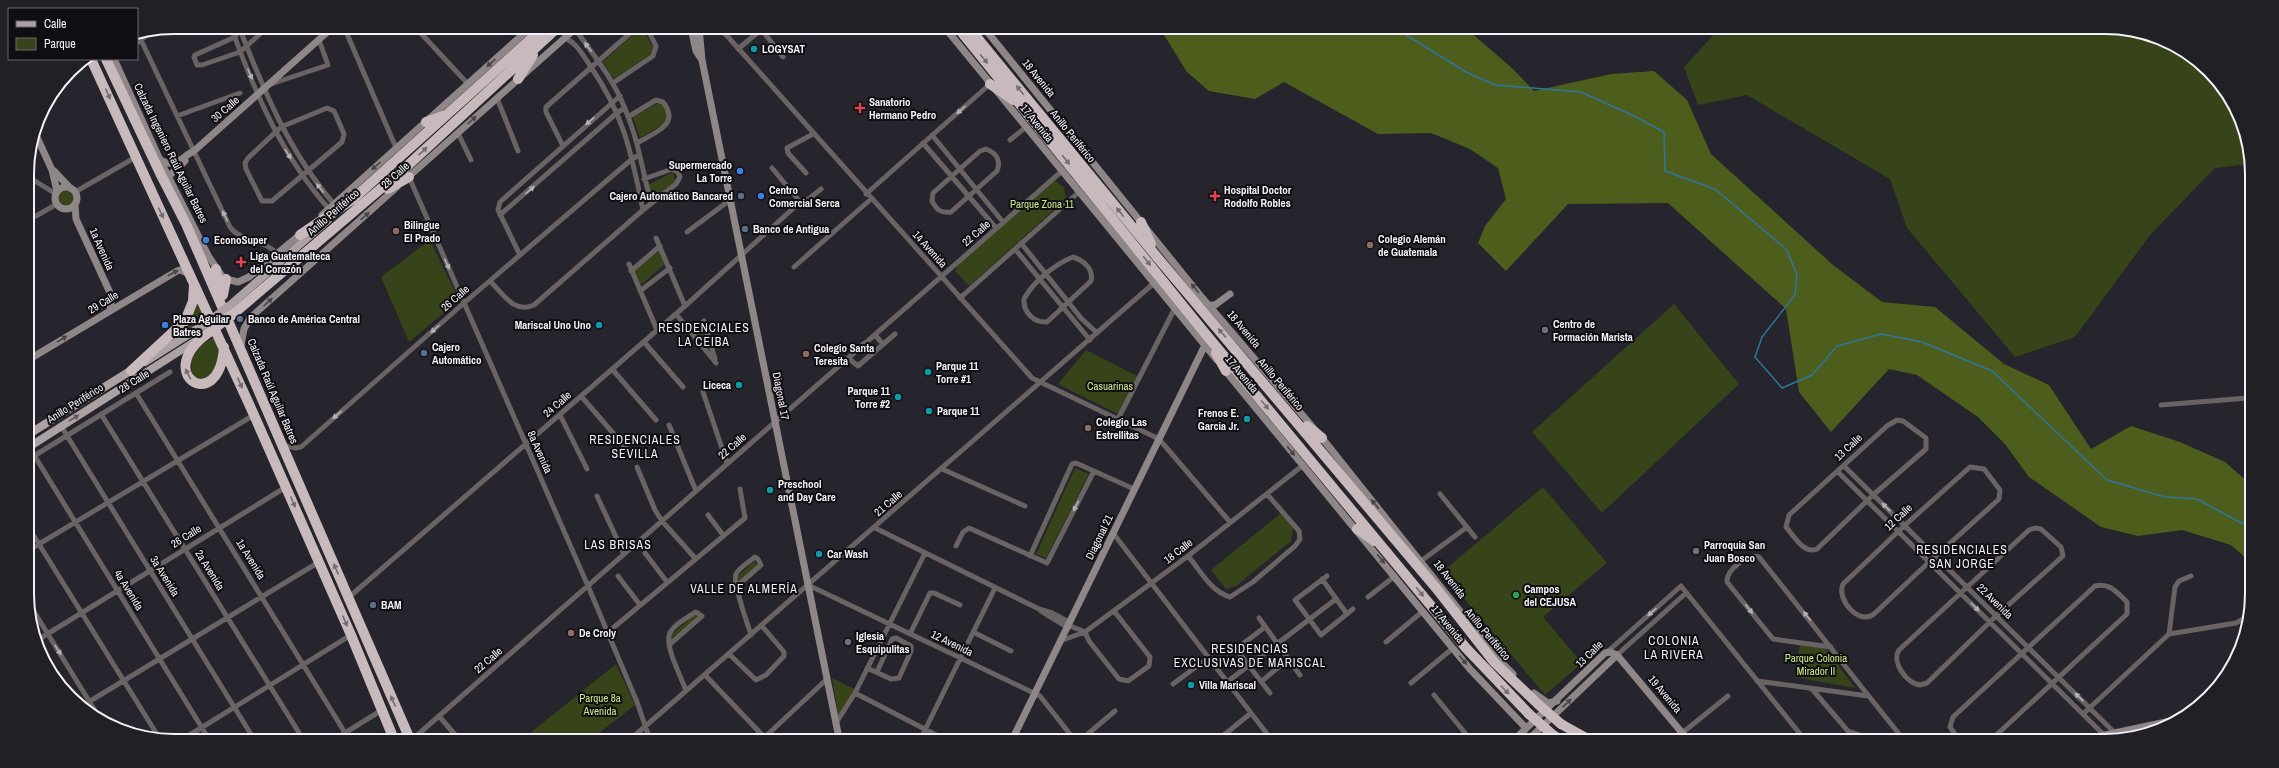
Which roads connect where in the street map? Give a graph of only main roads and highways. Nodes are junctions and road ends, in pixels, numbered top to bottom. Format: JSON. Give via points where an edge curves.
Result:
{"nodes":[{"id":1,"x":524,"y":34,"type":"edge"},
{"id":2,"x":536,"y":34,"type":"edge"},
{"id":3,"x":551,"y":34,"type":"edge"},
{"id":4,"x":963,"y":34,"type":"edge"},
{"id":5,"x":974,"y":34,"type":"edge"},
{"id":6,"x":539,"y":45,"type":"junction"},
{"id":7,"x":92,"y":61,"type":"edge"},
{"id":8,"x":113,"y":61,"type":"edge"},
{"id":9,"x":496,"y":71,"type":"junction"},
{"id":10,"x":518,"y":79,"type":"road end"},
{"id":11,"x":990,"y":84,"type":"road end"},
{"id":12,"x":1024,"y":108,"type":"junction"},
{"id":13,"x":448,"y":114,"type":"junction"},
{"id":14,"x":426,"y":122,"type":"road end"},
{"id":15,"x":409,"y":177,"type":"road end"},
{"id":16,"x":353,"y":199,"type":"junction"},
{"id":17,"x":351,"y":212,"type":"junction"},
{"id":18,"x":1141,"y":222,"type":"road end"},
{"id":19,"x":300,"y":235,"type":"road end"},
{"id":20,"x":1157,"y":257,"type":"junction"},
{"id":21,"x":216,"y":269,"type":"road end"},
{"id":22,"x":192,"y":278,"type":"junction"},
{"id":23,"x":226,"y":279,"type":"road end"},
{"id":24,"x":228,"y":309,"type":"junction"},
{"id":25,"x":208,"y":327,"type":"junction"},
{"id":26,"x":1204,"y":332,"type":"junction"},
{"id":27,"x":198,"y":339,"type":"junction"},
{"id":28,"x":224,"y":347,"type":"junction"},
{"id":29,"x":131,"y":371,"type":"junction"},
{"id":30,"x":1226,"y":372,"type":"road end"},
{"id":31,"x":1293,"y":416,"type":"junction"},
{"id":32,"x":34,"y":431,"type":"edge"},
{"id":33,"x":1322,"y":438,"type":"road end"},
{"id":34,"x":34,"y":444,"type":"edge"},
{"id":35,"x":1357,"y":529,"type":"road end"},
{"id":36,"x":1387,"y":551,"type":"junction"},
{"id":37,"x":1419,"y":558,"type":"road end"},
{"id":38,"x":1436,"y":588,"type":"junction"},
{"id":39,"x":392,"y":734,"type":"edge"},
{"id":40,"x":408,"y":734,"type":"edge"},
{"id":41,"x":1552,"y":734,"type":"edge"},
{"id":42,"x":1579,"y":734,"type":"edge"}],
"edges":[{"from":1,"to":9,"type":"highway"},
{"from":2,"to":9,"type":"highway","name":"Anillo Periférico"},
{"from":3,"to":6,"type":"highway","name":"Anillo Periférico"},
{"from":4,"to":12,"type":"highway","name":"Anillo Periférico","one_way":true},
{"from":20,"to":5,"type":"highway","name":"Anillo Periférico","one_way":true},
{"from":6,"to":10,"type":"highway"},
{"from":17,"to":6,"type":"highway","name":"Anillo Periférico","one_way":true,"via":[[405,168]]},
{"from":7,"to":22,"type":"highway","one_way":true},
{"from":8,"to":24,"type":"highway","name":"Calzada Raúl Aguilar Batres","via":[[124,96]]},
{"from":9,"to":13,"type":"highway","name":"Anillo Periférico"},
{"from":11,"to":12,"type":"highway"},
{"from":12,"to":26,"type":"highway","name":"Anillo Periférico","one_way":true},
{"from":13,"to":14,"type":"highway"},
{"from":13,"to":16,"type":"highway","name":"Anillo Periférico"},
{"from":15,"to":17,"type":"highway"},
{"from":16,"to":19,"type":"highway"},
{"from":16,"to":24,"type":"main road","name":"Anillo Periférico"},
{"from":17,"to":24,"type":"highway","name":"Anillo Periférico"},
{"from":18,"to":20,"type":"highway"},
{"from":31,"to":20,"type":"highway","name":"Anillo Periférico","one_way":true},
{"from":21,"to":24,"type":"highway"},
{"from":22,"to":28,"type":"highway"},
{"from":22,"to":29,"type":"highway","via":[[193,301],[185,321]]},
{"from":23,"to":24,"type":"highway","via":[[223,293]]},
{"from":24,"to":25,"type":"highway","name":"Anillo Periférico","bridge":true},
{"from":40,"to":24,"type":"highway","name":"Calzada Raúl Aguilar Batres","one_way":true,"via":[[240,345]]},
{"from":25,"to":27,"type":"highway","name":"Anillo Periférico"},
{"from":25,"to":29,"type":"main road","name":"Anillo Periférico"},
{"from":26,"to":30,"type":"highway"},
{"from":26,"to":36,"type":"highway","name":"Anillo Periférico","one_way":true},
{"from":28,"to":27,"type":"highway","one_way":true,"via":[[221,366],[214,379],[208,383],[195,382],[185,372],[185,363]]},
{"from":34,"to":27,"type":"main road","name":"Anillo Periférico","one_way":true},
{"from":28,"to":39,"type":"highway","one_way":true,"via":[[351,634]]},
{"from":29,"to":32,"type":"main road","name":"Anillo Periférico"},
{"from":31,"to":33,"type":"highway"},
{"from":31,"to":38,"type":"highway","name":"Anillo Periférico"},
{"from":35,"to":36,"type":"highway"},
{"from":36,"to":41,"type":"highway","name":"Anillo Periférico","one_way":true,"bridge":true,"via":[[1466,648],[1529,714]]},
{"from":37,"to":38,"type":"highway"},
{"from":38,"to":42,"type":"highway","name":"Anillo Periférico","bridge":true,"via":[[1494,662],[1561,724]]}]}
